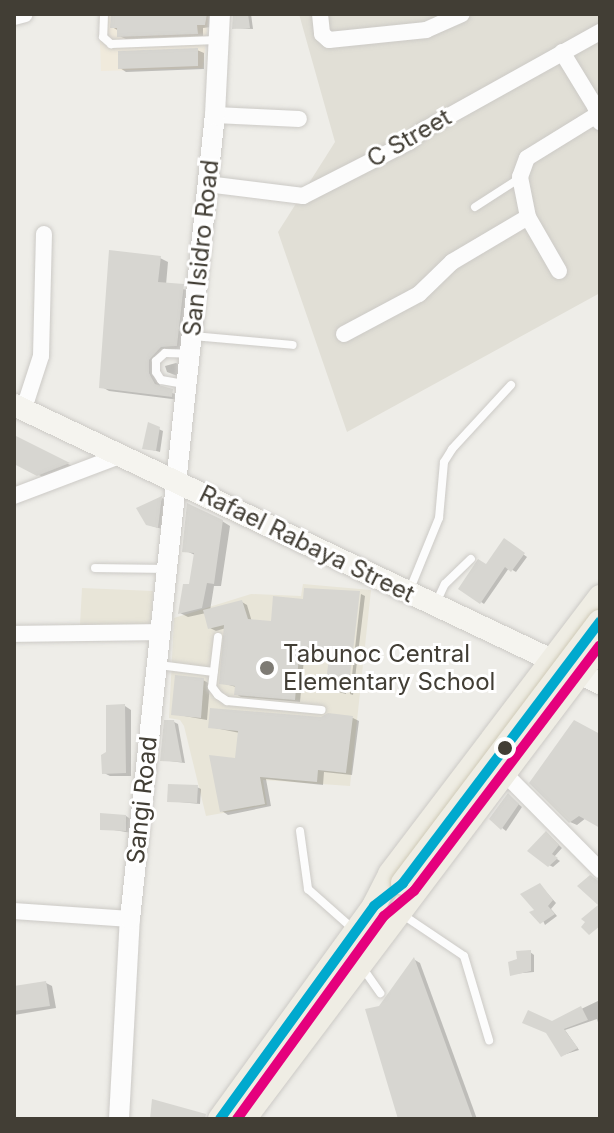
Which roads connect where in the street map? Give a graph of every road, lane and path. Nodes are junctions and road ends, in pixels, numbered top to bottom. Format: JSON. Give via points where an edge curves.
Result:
{"nodes":[{"id":1,"x":25,"y":14,"type":"edge"},
{"id":2,"x":104,"y":14,"type":"edge"},
{"id":3,"x":220,"y":14,"type":"edge"},
{"id":4,"x":320,"y":14,"type":"edge"},
{"id":5,"x":462,"y":14,"type":"edge"},
{"id":6,"x":14,"y":17,"type":"edge"},
{"id":7,"x":600,"y":32,"type":"edge"},
{"id":8,"x":217,"y":40,"type":"junction"},
{"id":9,"x":562,"y":52,"type":"junction"},
{"id":10,"x":215,"y":115,"type":"junction"},
{"id":11,"x":299,"y":119,"type":"dead end"},
{"id":12,"x":598,"y":119,"type":"edge"},
{"id":13,"x":520,"y":177,"type":"junction"},
{"id":14,"x":207,"y":184,"type":"junction"},
{"id":15,"x":475,"y":207,"type":"dead end"},
{"id":16,"x":528,"y":217,"type":"junction"},
{"id":17,"x":44,"y":234,"type":"dead end"},
{"id":18,"x":559,"y":271,"type":"dead end"},
{"id":19,"x":344,"y":334,"type":"dead end"},
{"id":20,"x":192,"y":345,"type":"junction"},
{"id":21,"x":293,"y":345,"type":"dead end"},
{"id":22,"x":188,"y":385,"type":"junction"},
{"id":23,"x":511,"y":385,"type":"dead end"},
{"id":24,"x":17,"y":406,"type":"edge"},
{"id":25,"x":122,"y":455,"type":"junction"},
{"id":26,"x":178,"y":483,"type":"junction"},
{"id":27,"x":14,"y":496,"type":"edge"},
{"id":28,"x":471,"y":559,"type":"dead end"},
{"id":29,"x":95,"y":568,"type":"dead end"},
{"id":30,"x":166,"y":569,"type":"junction"},
{"id":31,"x":408,"y":592,"type":"junction"},
{"id":32,"x":600,"y":597,"type":"edge"},
{"id":33,"x":435,"y":606,"type":"junction"},
{"id":34,"x":600,"y":622,"type":"edge"},
{"id":35,"x":158,"y":632,"type":"junction"},
{"id":36,"x":14,"y":634,"type":"edge"},
{"id":37,"x":218,"y":637,"type":"dead end"},
{"id":38,"x":600,"y":646,"type":"edge"},
{"id":39,"x":551,"y":660,"type":"junction"},
{"id":40,"x":156,"y":664,"type":"junction"},
{"id":41,"x":214,"y":672,"type":"junction"},
{"id":42,"x":590,"y":678,"type":"edge"},
{"id":43,"x":322,"y":710,"type":"dead end"},
{"id":44,"x":506,"y":775,"type":"junction"},
{"id":45,"x":300,"y":831,"type":"dead end"},
{"id":46,"x":600,"y":870,"type":"edge"},
{"id":47,"x":14,"y":911,"type":"edge"},
{"id":48,"x":389,"y":913,"type":"junction"},
{"id":49,"x":130,"y":919,"type":"junction"},
{"id":50,"x":356,"y":932,"type":"junction"},
{"id":51,"x":359,"y":963,"type":"junction"},
{"id":52,"x":380,"y":993,"type":"dead end"},
{"id":53,"x":489,"y":1040,"type":"dead end"},
{"id":54,"x":119,"y":1119,"type":"edge"},
{"id":55,"x":220,"y":1119,"type":"edge"},
{"id":56,"x":244,"y":1119,"type":"edge"}],
"edges":[{"from":1,"to":6,"type":"street"},
{"from":2,"to":8,"type":"lane","via":[[103,37],[111,44]]},
{"from":3,"to":8,"type":"street","name":"San Isidro Road"},
{"from":4,"to":5,"type":"street","via":[[322,34],[329,40],[426,30]]},
{"from":7,"to":9,"type":"street","name":"C Street"},
{"from":8,"to":10,"type":"street","name":"San Isidro Road"},
{"from":9,"to":12,"type":"street"},
{"from":9,"to":14,"type":"street","name":"C Street","via":[[409,142],[303,196]]},
{"from":10,"to":11,"type":"street"},
{"from":10,"to":14,"type":"street","name":"San Isidro Road"},
{"from":12,"to":13,"type":"street","via":[[527,158]]},
{"from":13,"to":15,"type":"lane"},
{"from":13,"to":16,"type":"street"},
{"from":14,"to":20,"type":"street","name":"San Isidro Road"},
{"from":16,"to":18,"type":"street"},
{"from":16,"to":19,"type":"street","via":[[452,262],[419,294]]},
{"from":17,"to":24,"type":"street","via":[[41,356],[27,399]]},
{"from":20,"to":21,"type":"lane"},
{"from":20,"to":22,"type":"street","name":"San Isidro Road"},
{"from":20,"to":22,"type":"lane","via":[[160,355],[155,365],[161,380]]},
{"from":22,"to":26,"type":"street","name":"San Isidro Road"},
{"from":23,"to":31,"type":"lane","via":[[444,462],[439,518]]},
{"from":24,"to":25,"type":"main road","name":"Rafael Rabaya Street"},
{"from":25,"to":26,"type":"main road","name":"Rafael Rabaya Street"},
{"from":25,"to":27,"type":"street"},
{"from":26,"to":30,"type":"street","name":"Sangi Road"},
{"from":26,"to":31,"type":"main road","name":"Rafael Rabaya Street"},
{"from":28,"to":33,"type":"lane","via":[[445,584]]},
{"from":29,"to":30,"type":"lane"},
{"from":30,"to":35,"type":"street","name":"Sangi Road"},
{"from":31,"to":33,"type":"main road","name":"Rafael Rabaya Street"},
{"from":32,"to":39,"type":"main road"},
{"from":33,"to":39,"type":"main road","name":"Rafael Rabaya Street"},
{"from":34,"to":48,"type":"main road","bridge":true,"via":[[403,883]]},
{"from":35,"to":36,"type":"street"},
{"from":35,"to":40,"type":"street","name":"Sangi Road"},
{"from":37,"to":41,"type":"lane"},
{"from":38,"to":42,"type":"main road"},
{"from":39,"to":42,"type":"main road","name":"Rafael Rabaya Street"},
{"from":39,"to":48,"type":"main road","via":[[390,874]]},
{"from":40,"to":41,"type":"lane"},
{"from":40,"to":49,"type":"street","name":"Sangi Road"},
{"from":41,"to":43,"type":"lane","via":[[212,687],[227,701]]},
{"from":42,"to":44,"type":"main road"},
{"from":44,"to":46,"type":"street"},
{"from":44,"to":48,"type":"main road"},
{"from":45,"to":50,"type":"lane","via":[[308,889]]},
{"from":47,"to":49,"type":"street"},
{"from":48,"to":50,"type":"main road"},
{"from":48,"to":51,"type":"main road"},
{"from":48,"to":53,"type":"lane","via":[[461,952]]},
{"from":49,"to":54,"type":"street","name":"Sangi Road"},
{"from":50,"to":55,"type":"main road"},
{"from":51,"to":52,"type":"lane"},
{"from":51,"to":56,"type":"main road"}]}
